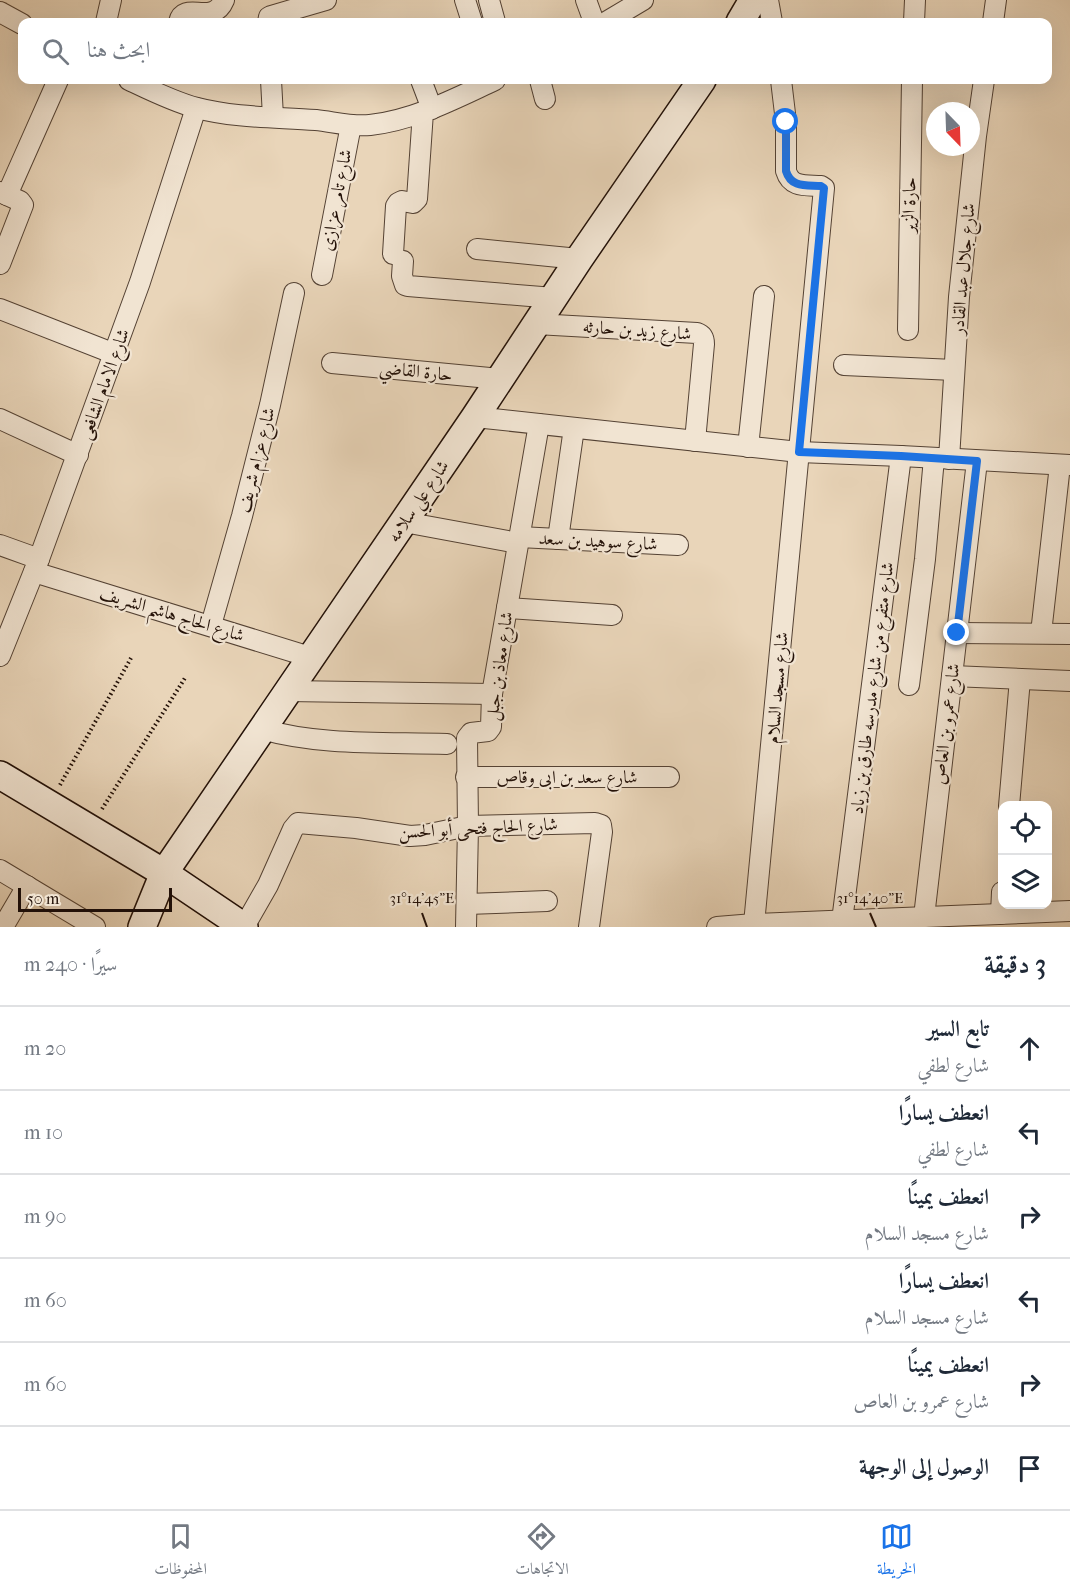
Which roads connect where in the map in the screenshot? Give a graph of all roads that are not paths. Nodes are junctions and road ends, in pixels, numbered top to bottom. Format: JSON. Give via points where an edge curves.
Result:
{"nodes":[{"id":1,"x":111,"y":0,"type":"edge"},
{"id":2,"x":224,"y":0,"type":"edge"},
{"id":3,"x":326,"y":0,"type":"edge"},
{"id":4,"x":465,"y":0,"type":"edge"},
{"id":5,"x":489,"y":0,"type":"edge"},
{"id":6,"x":585,"y":0,"type":"edge"},
{"id":7,"x":753,"y":0,"type":"edge"},
{"id":8,"x":768,"y":0,"type":"edge"},
{"id":9,"x":915,"y":0,"type":"edge"},
{"id":10,"x":996,"y":0,"type":"edge"},
{"id":11,"x":640,"y":1,"type":"edge"},
{"id":12,"x":0,"y":12,"type":"edge"},
{"id":13,"x":107,"y":18,"type":"edge"},
{"id":14,"x":180,"y":18,"type":"edge"},
{"id":15,"x":269,"y":18,"type":"edge"},
{"id":16,"x":471,"y":18,"type":"edge"},
{"id":17,"x":494,"y":18,"type":"edge"},
{"id":18,"x":592,"y":18,"type":"edge"},
{"id":19,"x":612,"y":18,"type":"edge"},
{"id":20,"x":742,"y":18,"type":"edge"},
{"id":21,"x":771,"y":18,"type":"edge"},
{"id":22,"x":914,"y":18,"type":"edge"},
{"id":23,"x":994,"y":18,"type":"edge"},
{"id":24,"x":18,"y":22,"type":"edge"},
{"id":25,"x":56,"y":84,"type":"edge"},
{"id":26,"x":148,"y":84,"type":"edge"},
{"id":27,"x":271,"y":84,"type":"edge"},
{"id":28,"x":422,"y":84,"type":"edge"},
{"id":29,"x":483,"y":84,"type":"edge"},
{"id":30,"x":541,"y":84,"type":"edge"},
{"id":31,"x":699,"y":84,"type":"edge"},
{"id":32,"x":781,"y":84,"type":"edge"},
{"id":33,"x":912,"y":84,"type":"edge"},
{"id":34,"x":983,"y":84,"type":"edge"},
{"id":35,"x":168,"y":88,"type":"edge"},
{"id":36,"x":545,"y":99,"type":"dead end"},
{"id":37,"x":196,"y":108,"type":"junction"},
{"id":38,"x":427,"y":110,"type":"junction"},
{"id":39,"x":273,"y":117,"type":"junction"},
{"id":40,"x":351,"y":125,"type":"junction"},
{"id":41,"x":3,"y":193,"type":"edge"},
{"id":42,"x":477,"y":249,"type":"dead end"},
{"id":43,"x":579,"y":259,"type":"junction"},
{"id":44,"x":0,"y":264,"type":"edge"},
{"id":45,"x":322,"y":275,"type":"dead end"},
{"id":46,"x":294,"y":293,"type":"dead end"},
{"id":47,"x":764,"y":296,"type":"dead end"},
{"id":48,"x":554,"y":298,"type":"junction"},
{"id":49,"x":0,"y":309,"type":"edge"},
{"id":50,"x":536,"y":324,"type":"junction"},
{"id":51,"x":908,"y":330,"type":"dead end"},
{"id":52,"x":114,"y":354,"type":"junction"},
{"id":53,"x":332,"y":363,"type":"dead end"},
{"id":54,"x":844,"y":365,"type":"dead end"},
{"id":55,"x":954,"y":370,"type":"junction"},
{"id":56,"x":500,"y":379,"type":"junction"},
{"id":57,"x":475,"y":417,"type":"junction"},
{"id":58,"x":0,"y":419,"type":"edge"},
{"id":59,"x":539,"y":424,"type":"junction"},
{"id":60,"x":574,"y":428,"type":"junction"},
{"id":61,"x":695,"y":441,"type":"junction"},
{"id":62,"x":748,"y":447,"type":"junction"},
{"id":63,"x":799,"y":452,"type":"junction"},
{"id":64,"x":78,"y":455,"type":"junction"},
{"id":65,"x":901,"y":456,"type":"junction"},
{"id":66,"x":941,"y":458,"type":"junction"},
{"id":67,"x":977,"y":461,"type":"junction"},
{"id":68,"x":1065,"y":465,"type":"edge"},
{"id":69,"x":404,"y":522,"type":"junction"},
{"id":70,"x":558,"y":539,"type":"junction"},
{"id":71,"x":518,"y":540,"type":"junction"},
{"id":72,"x":678,"y":544,"type":"dead end"},
{"id":73,"x":0,"y":545,"type":"edge"},
{"id":74,"x":37,"y":566,"type":"junction"},
{"id":75,"x":507,"y":608,"type":"junction"},
{"id":76,"x":612,"y":615,"type":"dead end"},
{"id":77,"x":211,"y":626,"type":"junction"},
{"id":78,"x":957,"y":633,"type":"junction"},
{"id":79,"x":1041,"y":633,"type":"junction"},
{"id":80,"x":1070,"y":634,"type":"edge"},
{"id":81,"x":0,"y":656,"type":"edge"},
{"id":82,"x":310,"y":657,"type":"junction"},
{"id":83,"x":952,"y":676,"type":"junction"},
{"id":84,"x":1020,"y":679,"type":"junction"},
{"id":85,"x":1070,"y":681,"type":"edge"},
{"id":86,"x":909,"y":685,"type":"dead end"},
{"id":87,"x":287,"y":691,"type":"junction"},
{"id":88,"x":492,"y":694,"type":"junction"},
{"id":89,"x":261,"y":729,"type":"junction"},
{"id":90,"x":447,"y":744,"type":"dead end"},
{"id":91,"x":0,"y":775,"type":"edge"},
{"id":92,"x":466,"y":777,"type":"junction"},
{"id":93,"x":669,"y":777,"type":"dead end"},
{"id":94,"x":1010,"y":801,"type":"edge"},
{"id":95,"x":468,"y":826,"type":"junction"},
{"id":96,"x":0,"y":870,"type":"edge"},
{"id":97,"x":164,"y":873,"type":"junction"},
{"id":98,"x":27,"y":886,"type":"junction"},
{"id":99,"x":1070,"y":899,"type":"edge"},
{"id":100,"x":548,"y":901,"type":"dead end"},
{"id":101,"x":467,"y":904,"type":"junction"},
{"id":102,"x":1001,"y":909,"type":"edge"},
{"id":103,"x":1070,"y":911,"type":"edge"},
{"id":104,"x":1001,"y":915,"type":"junction"},
{"id":105,"x":924,"y":917,"type":"junction"},
{"id":106,"x":842,"y":921,"type":"junction"},
{"id":107,"x":754,"y":924,"type":"junction"},
{"id":108,"x":3,"y":927,"type":"edge"},
{"id":109,"x":95,"y":927,"type":"edge"},
{"id":110,"x":142,"y":927,"type":"edge"},
{"id":111,"x":244,"y":927,"type":"edge"},
{"id":112,"x":466,"y":927,"type":"edge"},
{"id":113,"x":589,"y":927,"type":"edge"},
{"id":114,"x":717,"y":927,"type":"edge"}],
"edges":[{"from":1,"to":13,"type":"street"},
{"from":2,"to":14,"type":"street","via":[[216,10],[188,9]]},
{"from":3,"to":15,"type":"street"},
{"from":4,"to":16,"type":"street"},
{"from":5,"to":17,"type":"street"},
{"from":6,"to":18,"type":"street"},
{"from":7,"to":20,"type":"street"},
{"from":8,"to":21,"type":"street"},
{"from":9,"to":22,"type":"street"},
{"from":10,"to":23,"type":"street"},
{"from":11,"to":19,"type":"street"},
{"from":12,"to":24,"type":"street"},
{"from":25,"to":41,"type":"street"},
{"from":26,"to":35,"type":"street"},
{"from":27,"to":39,"type":"street"},
{"from":28,"to":38,"type":"street"},
{"from":29,"to":38,"type":"street"},
{"from":30,"to":36,"type":"street"},
{"from":31,"to":43,"type":"street","name":"شارع علي سلامه"},
{"from":32,"to":63,"type":"street","name":"شارع مسجد السلام","via":[[787,176],[794,184],[823,186]]},
{"from":33,"to":51,"type":"street","name":"حارة الزير"},
{"from":34,"to":55,"type":"street","name":"شارع جلال عبد القادر"},
{"from":35,"to":37,"type":"street"},
{"from":37,"to":39,"type":"street"},
{"from":37,"to":52,"type":"street","name":"شارع الامام الشافعى"},
{"from":38,"to":40,"type":"street","via":[[392,121]]},
{"from":38,"to":48,"type":"street","via":[[417,199],[396,206],[398,258],[405,285]]},
{"from":39,"to":40,"type":"street"},
{"from":40,"to":45,"type":"street","name":"شارع تامر عزازى"},
{"from":41,"to":44,"type":"street","via":[[20,201],[22,208]]},
{"from":42,"to":43,"type":"street"},
{"from":43,"to":48,"type":"street","name":"شارع علي سلامه"},
{"from":46,"to":77,"type":"street","name":"شارع عزام شريف","via":[[268,416]]},
{"from":47,"to":62,"type":"street"},
{"from":48,"to":50,"type":"street","name":"شارع علي سلامه"},
{"from":49,"to":52,"type":"street"},
{"from":50,"to":56,"type":"street","name":"شارع علي سلامه"},
{"from":50,"to":61,"type":"street","name":"شارع زيد بن حارثه","via":[[701,334],[704,344]]},
{"from":52,"to":64,"type":"street","name":"شارع الامام الشافعى"},
{"from":53,"to":56,"type":"street","name":"حارة القاضي"},
{"from":54,"to":55,"type":"street"},
{"from":55,"to":66,"type":"street","name":"شارع جلال عبد القادر"},
{"from":56,"to":57,"type":"street","name":"شارع علي سلامه"},
{"from":57,"to":59,"type":"street"},
{"from":57,"to":69,"type":"street","name":"شارع علي سلامه"},
{"from":58,"to":64,"type":"street"},
{"from":59,"to":60,"type":"street"},
{"from":59,"to":71,"type":"street","name":"شارع معاذ بن جبل"},
{"from":60,"to":61,"type":"street"},
{"from":60,"to":70,"type":"street"},
{"from":61,"to":62,"type":"street"},
{"from":62,"to":63,"type":"street"},
{"from":63,"to":65,"type":"street"},
{"from":63,"to":107,"type":"street","name":"شارع مسجد السلام"},
{"from":64,"to":74,"type":"street","name":"شارع الامام الشافعى"},
{"from":65,"to":66,"type":"street"},
{"from":65,"to":106,"type":"street","name":"شارع متفرع من شارع مدرسه طارق بن زياد"},
{"from":66,"to":67,"type":"street"},
{"from":66,"to":86,"type":"street","name":"شارع جلال عبد القادر"},
{"from":67,"to":68,"type":"street"},
{"from":67,"to":78,"type":"street","name":"شارع عمرو بن العاص"},
{"from":68,"to":79,"type":"street"},
{"from":69,"to":71,"type":"street","name":"شارع سوهيد بن سعد"},
{"from":69,"to":82,"type":"street","name":"شارع علي سلامه"},
{"from":70,"to":71,"type":"street","name":"شارع سوهيد بن سعد"},
{"from":70,"to":72,"type":"street","name":"شارع سوهيد بن سعد"},
{"from":71,"to":75,"type":"street","name":"شارع معاذ بن جبل"},
{"from":73,"to":74,"type":"street","name":"شارع الحاج هاشم الشريف"},
{"from":74,"to":77,"type":"street","name":"شارع الحاج هاشم الشريف"},
{"from":74,"to":81,"type":"street","name":"شارع الامام الشافعى"},
{"from":75,"to":76,"type":"street"},
{"from":75,"to":88,"type":"street","name":"شارع معاذ بن جبل"},
{"from":77,"to":82,"type":"street","name":"شارع الحاج هاشم الشريف"},
{"from":78,"to":79,"type":"street"},
{"from":78,"to":83,"type":"street","name":"شارع عمرو بن العاص"},
{"from":79,"to":80,"type":"street"},
{"from":82,"to":87,"type":"street","name":"شارع علي سلامه"},
{"from":83,"to":84,"type":"street"},
{"from":83,"to":105,"type":"street","name":"شارع عمرو بن العاص"},
{"from":84,"to":85,"type":"street"},
{"from":84,"to":94,"type":"street"},
{"from":87,"to":88,"type":"street"},
{"from":87,"to":89,"type":"street","name":"شارع علي سلامه"},
{"from":88,"to":92,"type":"street","name":"شارع معاذ بن جبل","via":[[490,729],[467,736]]},
{"from":89,"to":90,"type":"street","via":[[322,741]]},
{"from":89,"to":97,"type":"street","name":"شارع علي سلامه"},
{"from":91,"to":97,"type":"street"},
{"from":92,"to":93,"type":"street","name":"شارع سعد بن ابى وقاص"},
{"from":92,"to":95,"type":"street","name":"شارع معاذ بن جبل"},
{"from":95,"to":101,"type":"street","name":"شارع معاذ بن جبل"},
{"from":95,"to":111,"type":"street","name":"شارع الحاج فتحى أبو الحسن","via":[[410,836],[298,823]]},
{"from":95,"to":113,"type":"street","name":"شارع الحاج فتحى أبو الحسن","via":[[601,825]]},
{"from":96,"to":98,"type":"street"},
{"from":97,"to":110,"type":"street","name":"شارع علي سلامه"},
{"from":97,"to":111,"type":"street"},
{"from":98,"to":108,"type":"street"},
{"from":98,"to":109,"type":"street"},
{"from":99,"to":103,"type":"street"},
{"from":100,"to":101,"type":"street"},
{"from":101,"to":112,"type":"street","name":"شارع معاذ بن جبل"},
{"from":102,"to":104,"type":"street"},
{"from":103,"to":104,"type":"street"},
{"from":104,"to":105,"type":"street"},
{"from":105,"to":106,"type":"street"},
{"from":106,"to":107,"type":"street"},
{"from":107,"to":114,"type":"street"}]}
